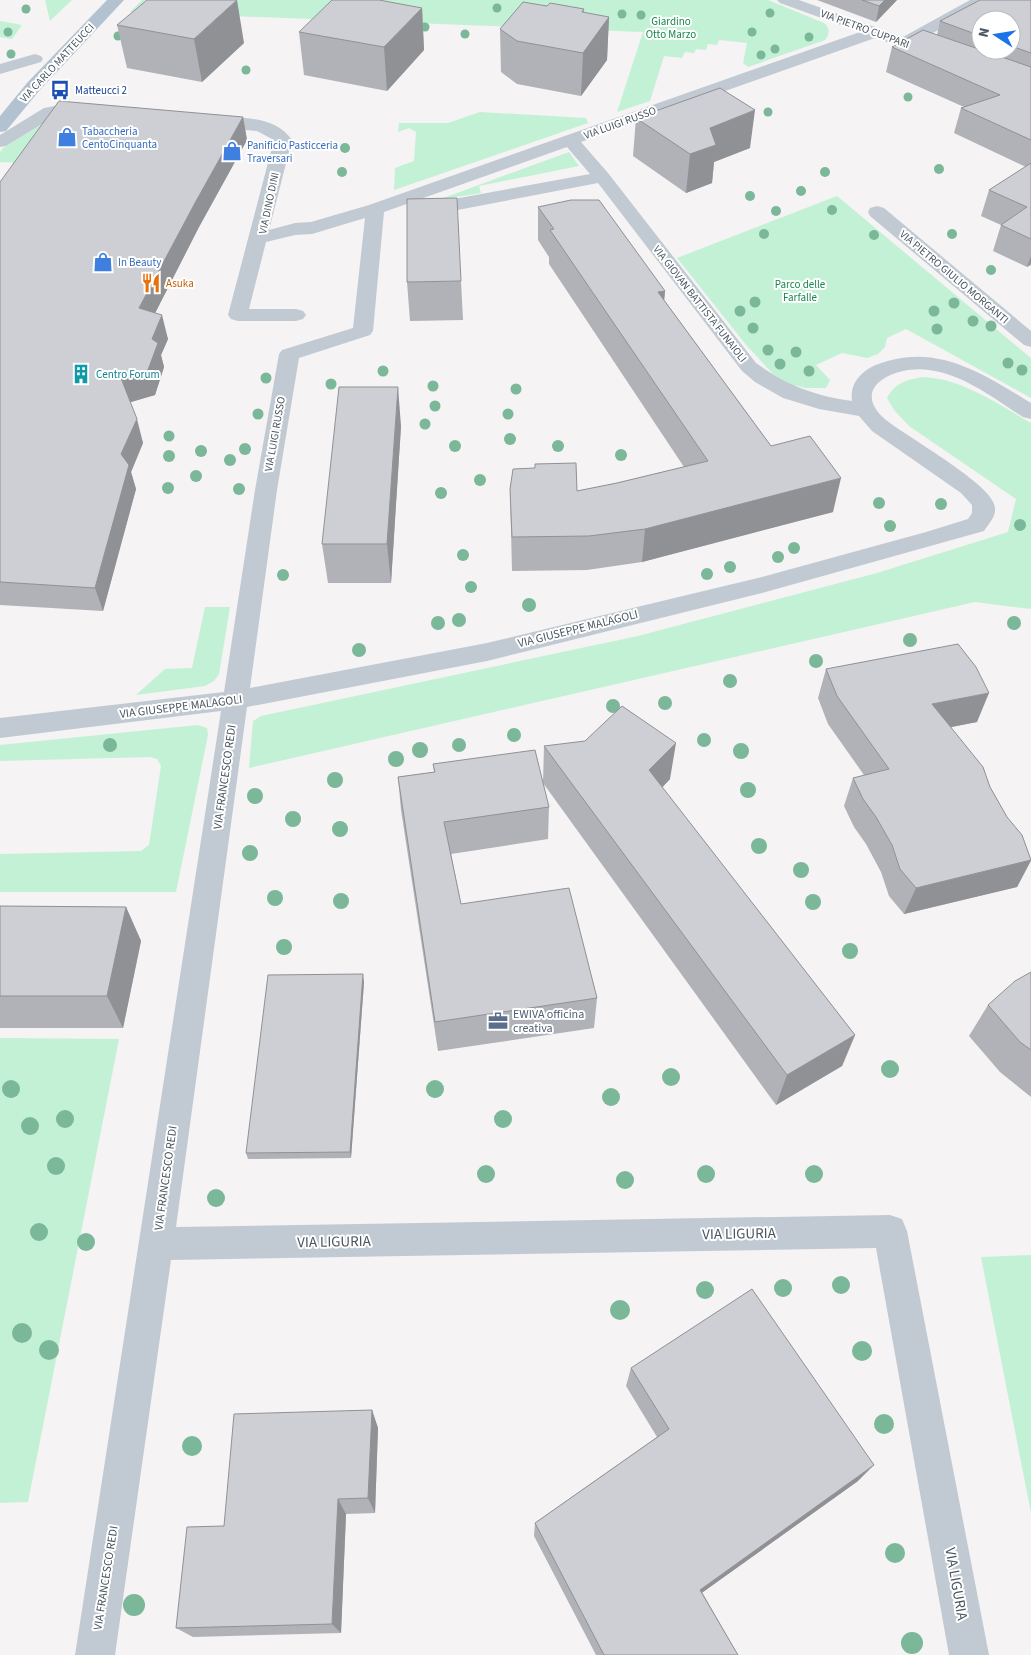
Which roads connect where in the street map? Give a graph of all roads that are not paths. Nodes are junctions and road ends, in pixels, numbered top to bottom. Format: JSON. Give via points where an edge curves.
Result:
{"nodes":[{"id":1,"x":116,"y":0,"type":"edge"},
{"id":2,"x":785,"y":0,"type":"edge"},
{"id":3,"x":981,"y":0,"type":"edge"},
{"id":4,"x":874,"y":33,"type":"junction"},
{"id":5,"x":904,"y":43,"type":"junction"},
{"id":6,"x":40,"y":54,"type":"joint"},
{"id":7,"x":947,"y":58,"type":"edge"},
{"id":8,"x":0,"y":69,"type":"edge"},
{"id":9,"x":13,"y":83,"type":"dead end"},
{"id":10,"x":104,"y":113,"type":"edge"},
{"id":11,"x":194,"y":120,"type":"edge"},
{"id":12,"x":0,"y":127,"type":"edge"},
{"id":13,"x":570,"y":140,"type":"junction"},
{"id":14,"x":0,"y":142,"type":"edge"},
{"id":15,"x":602,"y":177,"type":"junction"},
{"id":16,"x":877,"y":212,"type":"dead end"},
{"id":17,"x":374,"y":214,"type":"junction"},
{"id":18,"x":259,"y":238,"type":"junction"},
{"id":19,"x":296,"y":316,"type":"dead end"},
{"id":20,"x":1031,"y":341,"type":"edge"},
{"id":21,"x":866,"y":410,"type":"junction"},
{"id":22,"x":1031,"y":412,"type":"edge"},
{"id":23,"x":236,"y":700,"type":"junction"},
{"id":24,"x":0,"y":728,"type":"edge"},
{"id":25,"x":157,"y":1244,"type":"junction"},
{"id":26,"x":95,"y":1655,"type":"edge"},
{"id":27,"x":969,"y":1655,"type":"edge"}],
"edges":[{"from":1,"to":12,"type":"main road","name":"VIA CARLO MATTEUCCI"},
{"from":2,"to":4,"type":"street","name":"VIA PIETRO CUPPARI"},
{"from":3,"to":5,"type":"street"},
{"from":4,"to":5,"type":"street","name":"VIA PIETRO CUPPARI"},
{"from":4,"to":13,"type":"street","name":"VIA LUIGI RUSSO"},
{"from":5,"to":7,"type":"street","name":"VIA PIETRO CUPPARI"},
{"from":6,"to":8,"type":"street"},
{"from":6,"to":9,"type":"main road","name":"VIA CARLO MATTEUCCI"},
{"from":10,"to":14,"type":"street","via":[[54,111]]},
{"from":11,"to":18,"type":"street","name":"VIA DINO DINI","via":[[264,127],[282,137]]},
{"from":13,"to":15,"type":"street","name":"VIA GIOVAN BATTISTA FUNAIOLI"},
{"from":13,"to":17,"type":"street","name":"VIA LUIGI RUSSO"},
{"from":15,"to":17,"type":"street"},
{"from":15,"to":21,"type":"street","name":"VIA GIOVAN BATTISTA FUNAIOLI","via":[[749,368],[771,385],[800,398]]},
{"from":16,"to":20,"type":"street","name":"VIA PIETRO GIULIO MORGANTI"},
{"from":17,"to":18,"type":"street","name":"VIA DINO DINI"},
{"from":17,"to":23,"type":"street","name":"VIA LUIGI RUSSO","via":[[363,331],[290,354],[266,490]]},
{"from":18,"to":19,"type":"street","via":[[238,315]]},
{"from":21,"to":22,"type":"street","via":[[861,395],[871,376],[891,366],[914,362],[935,364],[968,375]]},
{"from":21,"to":23,"type":"street","name":"VIA GIUSEPPE MALAGOLI","via":[[880,426],[978,496],[985,507],[976,525],[762,585],[488,652]]},
{"from":23,"to":24,"type":"street","name":"VIA GIUSEPPE MALAGOLI"},
{"from":23,"to":25,"type":"street","name":"VIA FRANCESCO REDI"},
{"from":25,"to":26,"type":"street","name":"VIA FRANCESCO REDI"},
{"from":25,"to":27,"type":"street","name":"VIA LIGURIA","via":[[890,1231]]}]}
